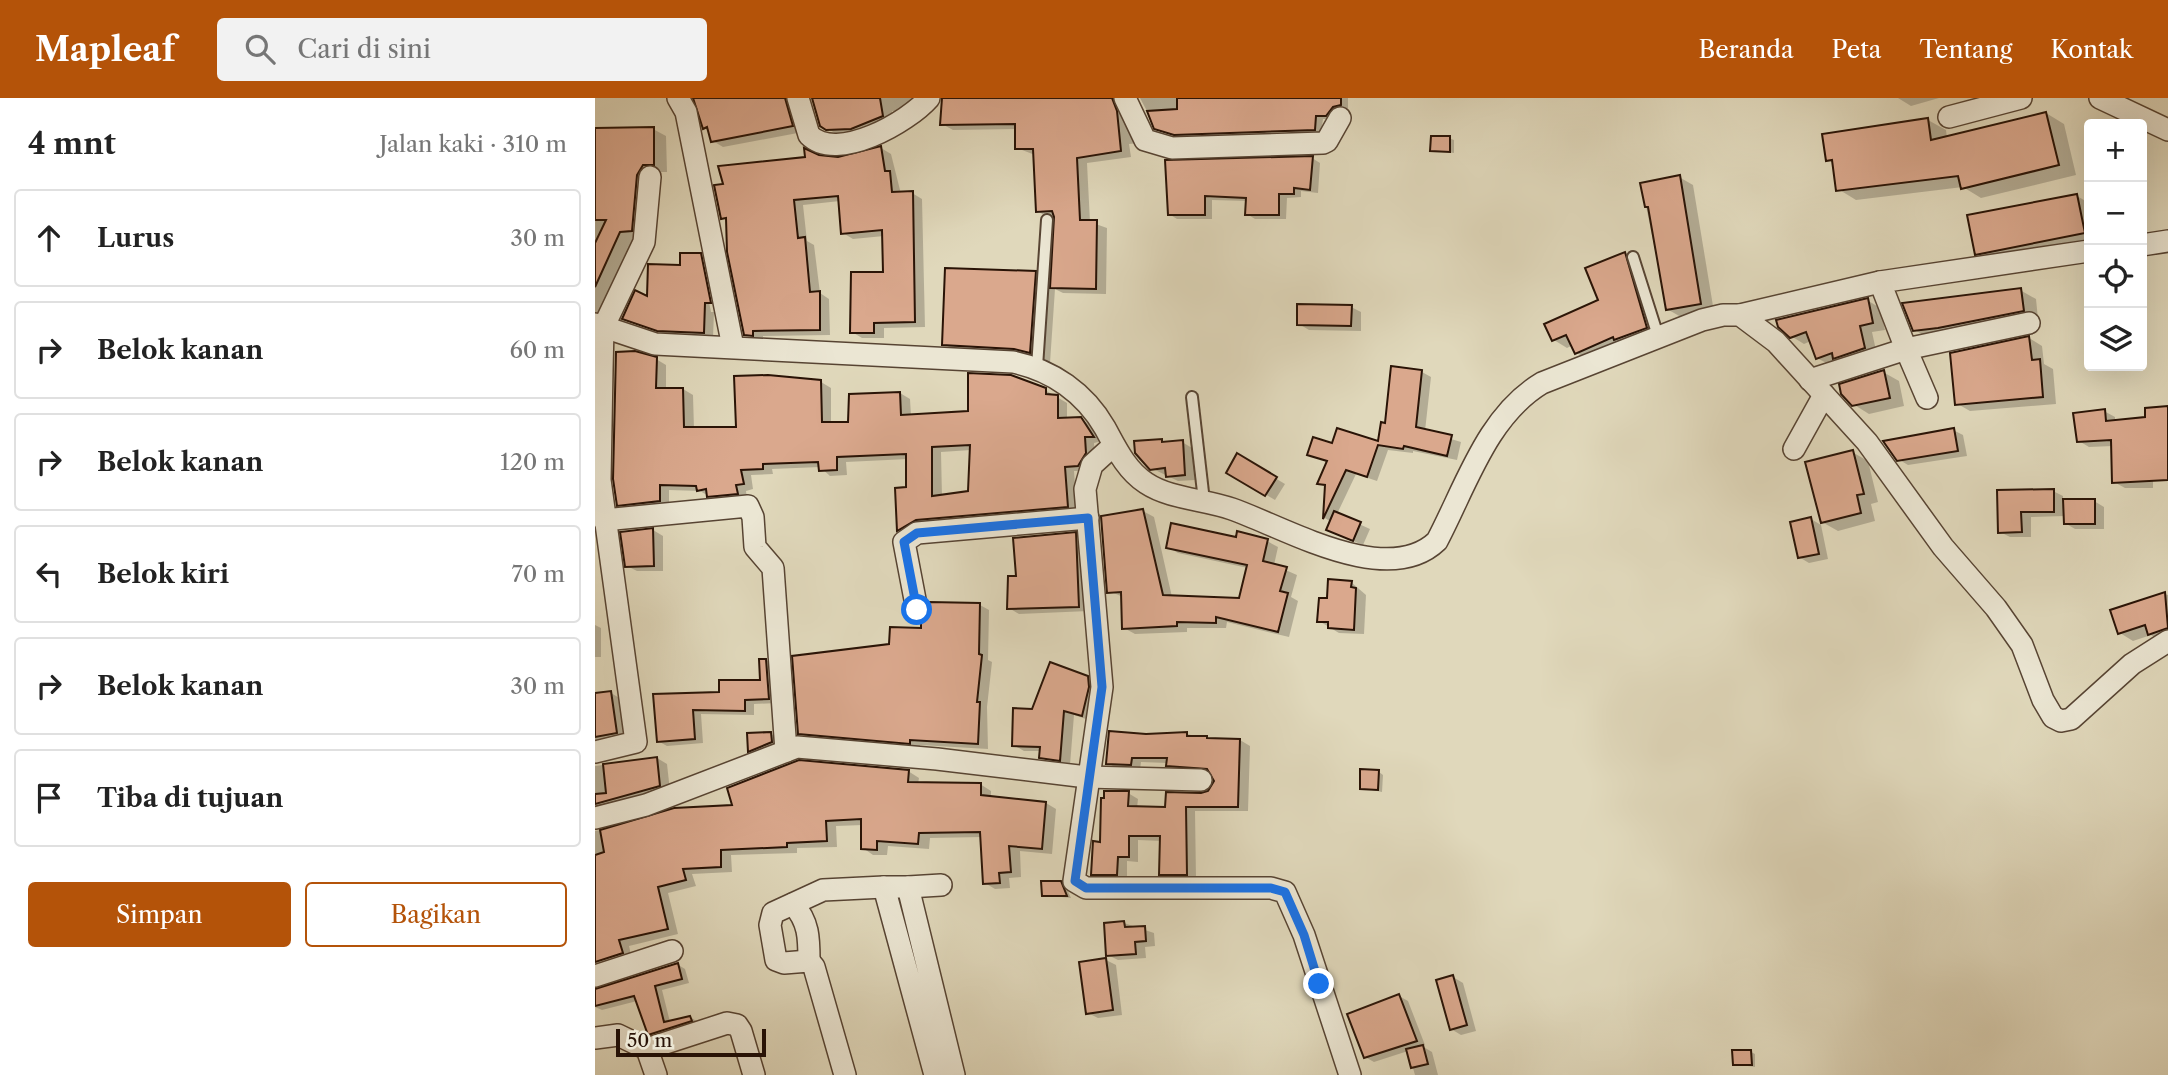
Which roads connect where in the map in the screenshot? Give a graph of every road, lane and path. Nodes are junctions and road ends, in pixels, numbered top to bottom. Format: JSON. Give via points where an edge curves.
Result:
{"nodes":[{"id":1,"x":678,"y":98,"type":"edge"},
{"id":2,"x":798,"y":98,"type":"edge"},
{"id":3,"x":929,"y":98,"type":"edge"},
{"id":4,"x":1125,"y":98,"type":"edge"},
{"id":5,"x":2021,"y":98,"type":"edge"},
{"id":6,"x":2100,"y":98,"type":"edge"},
{"id":7,"x":1949,"y":117,"type":"dead end"},
{"id":8,"x":1340,"y":118,"type":"dead end"},
{"id":9,"x":2168,"y":130,"type":"edge"},
{"id":10,"x":650,"y":177,"type":"dead end"},
{"id":11,"x":1047,"y":220,"type":"dead end"},
{"id":12,"x":2168,"y":241,"type":"edge"},
{"id":13,"x":2147,"y":244,"type":"edge"},
{"id":14,"x":2084,"y":252,"type":"edge"},
{"id":15,"x":1633,"y":257,"type":"dead end"},
{"id":16,"x":1880,"y":282,"type":"junction"},
{"id":17,"x":1739,"y":315,"type":"junction"},
{"id":18,"x":2029,"y":323,"type":"dead end"},
{"id":19,"x":599,"y":326,"type":"edge"},
{"id":20,"x":1658,"y":336,"type":"junction"},
{"id":21,"x":733,"y":347,"type":"junction"},
{"id":22,"x":1906,"y":349,"type":"junction"},
{"id":23,"x":1037,"y":367,"type":"junction"},
{"id":24,"x":1817,"y":387,"type":"junction"},
{"id":25,"x":1192,"y":397,"type":"dead end"},
{"id":26,"x":1927,"y":398,"type":"dead end"},
{"id":27,"x":1113,"y":446,"type":"junction"},
{"id":28,"x":1794,"y":449,"type":"dead end"},
{"id":29,"x":1204,"y":501,"type":"junction"},
{"id":30,"x":1088,"y":518,"type":"junction"},
{"id":31,"x":604,"y":520,"type":"junction"},
{"id":32,"x":917,"y":610,"type":"dead end"},
{"id":33,"x":2168,"y":641,"type":"edge"},
{"id":34,"x":786,"y":751,"type":"junction"},
{"id":35,"x":595,"y":752,"type":"edge"},
{"id":36,"x":1087,"y":777,"type":"junction"},
{"id":37,"x":1201,"y":780,"type":"dead end"},
{"id":38,"x":595,"y":818,"type":"edge"},
{"id":39,"x":941,"y":885,"type":"dead end"},
{"id":40,"x":884,"y":887,"type":"junction"},
{"id":41,"x":908,"y":887,"type":"junction"},
{"id":42,"x":793,"y":905,"type":"junction"},
{"id":43,"x":672,"y":951,"type":"dead end"},
{"id":44,"x":809,"y":961,"type":"junction"},
{"id":45,"x":595,"y":976,"type":"edge"},
{"id":46,"x":595,"y":1038,"type":"edge"},
{"id":47,"x":647,"y":1049,"type":"junction"},
{"id":48,"x":946,"y":1074,"type":"edge"},
{"id":49,"x":656,"y":1075,"type":"edge"},
{"id":50,"x":754,"y":1075,"type":"edge"},
{"id":51,"x":845,"y":1075,"type":"edge"},
{"id":52,"x":1350,"y":1075,"type":"edge"}],
"edges":[{"from":1,"to":21,"type":"street","via":[[686,112]]},
{"from":2,"to":3,"type":"street","via":[[809,135],[823,143],[881,134]]},
{"from":4,"to":8,"type":"street","via":[[1145,140],[1172,148],[1323,143]]},
{"from":5,"to":7,"type":"street"},
{"from":6,"to":9,"type":"street"},
{"from":10,"to":19,"type":"street","via":[[642,249]]},
{"from":11,"to":23,"type":"lane"},
{"from":12,"to":13,"type":"street"},
{"from":14,"to":16,"type":"street"},
{"from":15,"to":20,"type":"lane"},
{"from":16,"to":17,"type":"street"},
{"from":16,"to":22,"type":"street"},
{"from":17,"to":20,"type":"street","via":[[1702,320]]},
{"from":17,"to":24,"type":"street","via":[[1761,328]]},
{"from":18,"to":22,"type":"street"},
{"from":19,"to":21,"type":"street","via":[[655,344]]},
{"from":19,"to":31,"type":"street"},
{"from":20,"to":29,"type":"street","via":[[1542,383],[1513,404],[1498,423],[1437,541],[1410,555],[1371,558],[1336,551]]},
{"from":21,"to":23,"type":"street"},
{"from":22,"to":24,"type":"street"},
{"from":22,"to":26,"type":"street"},
{"from":23,"to":27,"type":"street","via":[[1068,384],[1096,414]]},
{"from":24,"to":28,"type":"street"},
{"from":24,"to":33,"type":"street","via":[[1867,442],[1943,547],[1996,608],[2022,645],[2053,717],[2071,719],[2132,664]]},
{"from":25,"to":29,"type":"lane"},
{"from":27,"to":29,"type":"street","via":[[1148,485]]},
{"from":27,"to":30,"type":"street","via":[[1088,475]]},
{"from":30,"to":32,"type":"street","via":[[908,537],[904,542]]},
{"from":30,"to":36,"type":"street","via":[[1102,687]]},
{"from":31,"to":34,"type":"street","via":[[748,506],[755,547],[773,575]]},
{"from":31,"to":35,"type":"street","via":[[636,742]]},
{"from":34,"to":36,"type":"street","via":[[811,747]]},
{"from":34,"to":38,"type":"street","via":[[646,805]]},
{"from":36,"to":37,"type":"street"},
{"from":36,"to":52,"type":"street","via":[[1075,868],[1078,886],[1271,888],[1285,892],[1304,935]]},
{"from":39,"to":41,"type":"street"},
{"from":40,"to":41,"type":"street"},
{"from":40,"to":42,"type":"street","via":[[823,890]]},
{"from":40,"to":48,"type":"street"},
{"from":41,"to":48,"type":"street"},
{"from":42,"to":44,"type":"street","via":[[805,918]]},
{"from":42,"to":44,"type":"street","via":[[773,913],[773,954],[784,963]]},
{"from":43,"to":45,"type":"street"},
{"from":44,"to":51,"type":"street","via":[[819,978]]},
{"from":46,"to":47,"type":"street","via":[[618,1035]]},
{"from":47,"to":49,"type":"street"},
{"from":47,"to":50,"type":"street","via":[[727,1023],[737,1025]]}]}
